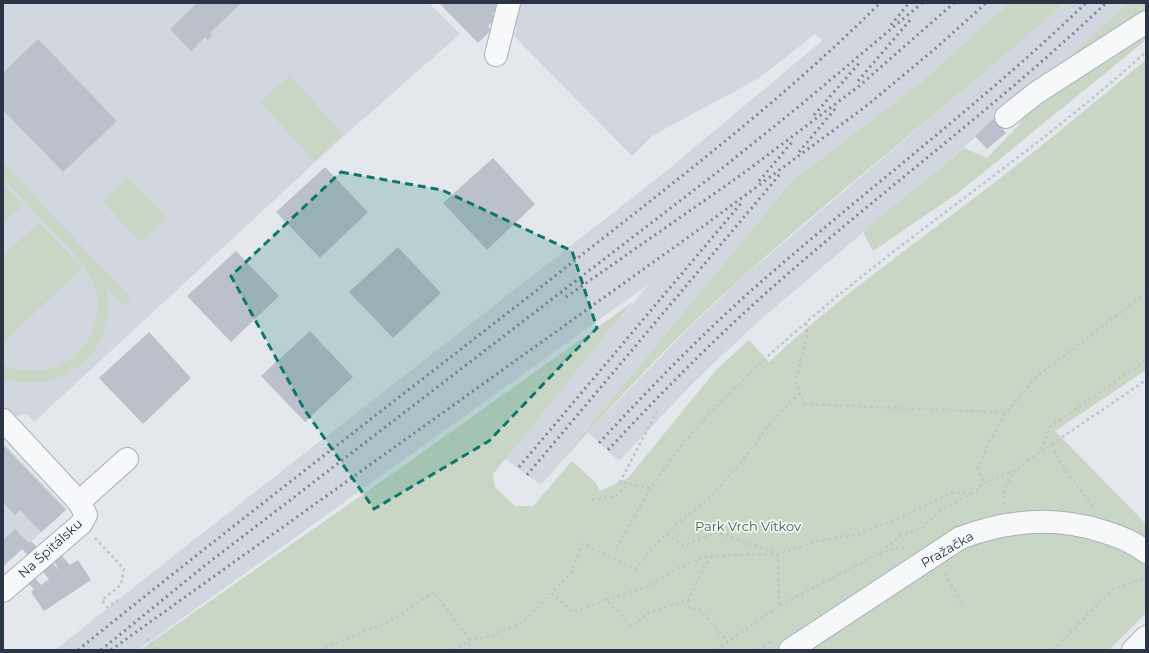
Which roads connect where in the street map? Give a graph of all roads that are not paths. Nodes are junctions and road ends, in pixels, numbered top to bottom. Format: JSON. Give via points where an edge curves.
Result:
{"nodes":[{"id":1,"x":509,"y":3,"type":"edge"},
{"id":2,"x":1146,"y":22,"type":"edge"},
{"id":3,"x":496,"y":55,"type":"dead end"},
{"id":4,"x":1006,"y":117,"type":"dead end"},
{"id":5,"x":3,"y":420,"type":"edge"},
{"id":6,"x":127,"y":459,"type":"dead end"},
{"id":7,"x":79,"y":502,"type":"junction"},
{"id":8,"x":1146,"y":552,"type":"edge"},
{"id":9,"x":3,"y":591,"type":"edge"},
{"id":10,"x":1146,"y":637,"type":"edge"},
{"id":11,"x":790,"y":650,"type":"edge"},
{"id":12,"x":1133,"y":650,"type":"edge"}],
"edges":[{"from":1,"to":3,"type":"street"},
{"from":2,"to":4,"type":"street","via":[[1036,93]]},
{"from":5,"to":7,"type":"street"},
{"from":6,"to":7,"type":"street"},
{"from":7,"to":9,"type":"street","name":"Na Špitálsku","via":[[86,515],[81,524]]},
{"from":8,"to":11,"type":"street","name":"Pražačka","via":[[1122,538],[1086,526],[1039,521],[1002,525],[980,531],[960,538]]},
{"from":10,"to":12,"type":"street"}]}
